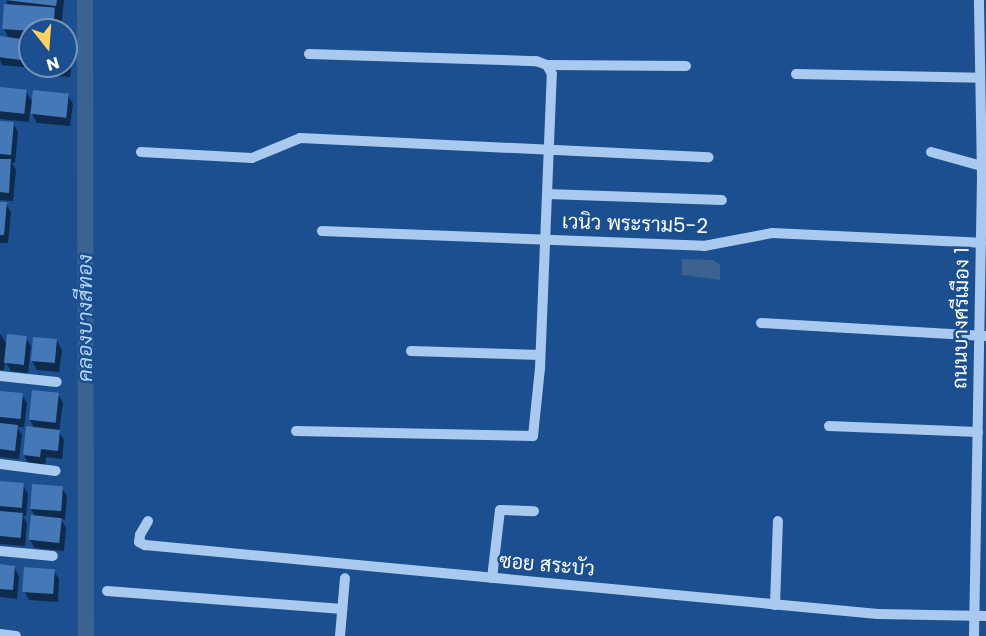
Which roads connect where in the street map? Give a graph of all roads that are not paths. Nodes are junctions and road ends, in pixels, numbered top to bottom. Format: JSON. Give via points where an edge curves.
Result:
{"nodes":[{"id":1,"x":980,"y":0,"type":"edge"},
{"id":2,"x":983,"y":52,"type":"edge"},
{"id":3,"x":309,"y":54,"type":"dead end"},
{"id":4,"x":547,"y":65,"type":"junction"},
{"id":5,"x":686,"y":66,"type":"dead end"},
{"id":6,"x":982,"y":72,"type":"edge"},
{"id":7,"x":796,"y":74,"type":"dead end"},
{"id":8,"x":549,"y":149,"type":"junction"},
{"id":9,"x":141,"y":152,"type":"dead end"},
{"id":10,"x":931,"y":152,"type":"dead end"},
{"id":11,"x":709,"y":157,"type":"dead end"},
{"id":12,"x":982,"y":166,"type":"junction"},
{"id":13,"x":547,"y":194,"type":"junction"},
{"id":14,"x":722,"y":200,"type":"dead end"},
{"id":15,"x":322,"y":231,"type":"dead end"},
{"id":16,"x":545,"y":238,"type":"junction"},
{"id":17,"x":981,"y":243,"type":"junction"},
{"id":18,"x":983,"y":278,"type":"edge"},
{"id":19,"x":761,"y":323,"type":"dead end"},
{"id":20,"x":982,"y":336,"type":"edge"},
{"id":21,"x":411,"y":351,"type":"dead end"},
{"id":22,"x":540,"y":356,"type":"junction"},
{"id":23,"x":0,"y":376,"type":"edge"},
{"id":24,"x":57,"y":382,"type":"dead end"},
{"id":25,"x":829,"y":426,"type":"dead end"},
{"id":26,"x":296,"y":431,"type":"dead end"},
{"id":27,"x":980,"y":437,"type":"edge"},
{"id":28,"x":0,"y":464,"type":"edge"},
{"id":29,"x":56,"y":471,"type":"dead end"},
{"id":30,"x":982,"y":503,"type":"edge"},
{"id":31,"x":534,"y":511,"type":"dead end"},
{"id":32,"x":148,"y":521,"type":"dead end"},
{"id":33,"x":778,"y":521,"type":"dead end"},
{"id":34,"x":0,"y":551,"type":"edge"},
{"id":35,"x":53,"y":556,"type":"dead end"},
{"id":36,"x":345,"y":578,"type":"dead end"},
{"id":37,"x":492,"y":578,"type":"junction"},
{"id":38,"x":107,"y":591,"type":"dead end"},
{"id":39,"x":775,"y":604,"type":"junction"},
{"id":40,"x":342,"y":609,"type":"junction"},
{"id":41,"x":980,"y":616,"type":"edge"},
{"id":42,"x":0,"y":634,"type":"edge"},
{"id":43,"x":16,"y":636,"type":"edge"},
{"id":44,"x":340,"y":636,"type":"edge"},
{"id":45,"x":974,"y":636,"type":"edge"}],
"edges":[{"from":1,"to":2,"type":"street","name":"ถนนบางศรีเมือง 1"},
{"from":2,"to":6,"type":"street","name":"ถนนบางศรีเมือง 1"},
{"from":3,"to":4,"type":"street","via":[[536,61]]},
{"from":4,"to":5,"type":"street"},
{"from":4,"to":8,"type":"street","via":[[552,74]]},
{"from":6,"to":7,"type":"street"},
{"from":6,"to":12,"type":"street","name":"ถนนบางศรีเมือง 1"},
{"from":8,"to":9,"type":"street","via":[[300,138],[252,158]]},
{"from":8,"to":11,"type":"street"},
{"from":8,"to":13,"type":"street"},
{"from":10,"to":12,"type":"street"},
{"from":12,"to":17,"type":"street","name":"ถนนบางศรีเมือง 1"},
{"from":13,"to":14,"type":"street"},
{"from":13,"to":16,"type":"street"},
{"from":15,"to":16,"type":"street","name":"เวนิว พระราม5-2"},
{"from":16,"to":17,"type":"street","name":"เวนิว พระราม5-2","via":[[704,246],[772,233]]},
{"from":16,"to":22,"type":"street"},
{"from":17,"to":18,"type":"street","name":"ถนนบางศรีเมือง 1"},
{"from":18,"to":20,"type":"street","name":"ถนนบางศรีเมือง 1"},
{"from":19,"to":20,"type":"street"},
{"from":20,"to":27,"type":"street","name":"ถนนบางศรีเมือง 1"},
{"from":21,"to":22,"type":"street"},
{"from":22,"to":26,"type":"street","via":[[533,436]]},
{"from":23,"to":24,"type":"street"},
{"from":25,"to":27,"type":"street"},
{"from":27,"to":30,"type":"street","name":"ถนนบางศรีเมือง 1"},
{"from":28,"to":29,"type":"street"},
{"from":30,"to":41,"type":"street","name":"ถนนบางศรีเมือง 1"},
{"from":31,"to":37,"type":"street","via":[[500,510]]},
{"from":32,"to":37,"type":"street","name":"ซอย สระบัว","via":[[140,536],[145,545]]},
{"from":33,"to":39,"type":"street"},
{"from":34,"to":35,"type":"street"},
{"from":36,"to":40,"type":"street"},
{"from":37,"to":39,"type":"street","name":"ซอย สระบัว"},
{"from":38,"to":40,"type":"street"},
{"from":39,"to":41,"type":"street","name":"ซอย สระบัว","via":[[878,614]]},
{"from":40,"to":44,"type":"street"},
{"from":41,"to":45,"type":"street","name":"ถนนบางศรีเมือง 1"},
{"from":42,"to":43,"type":"street"}]}
